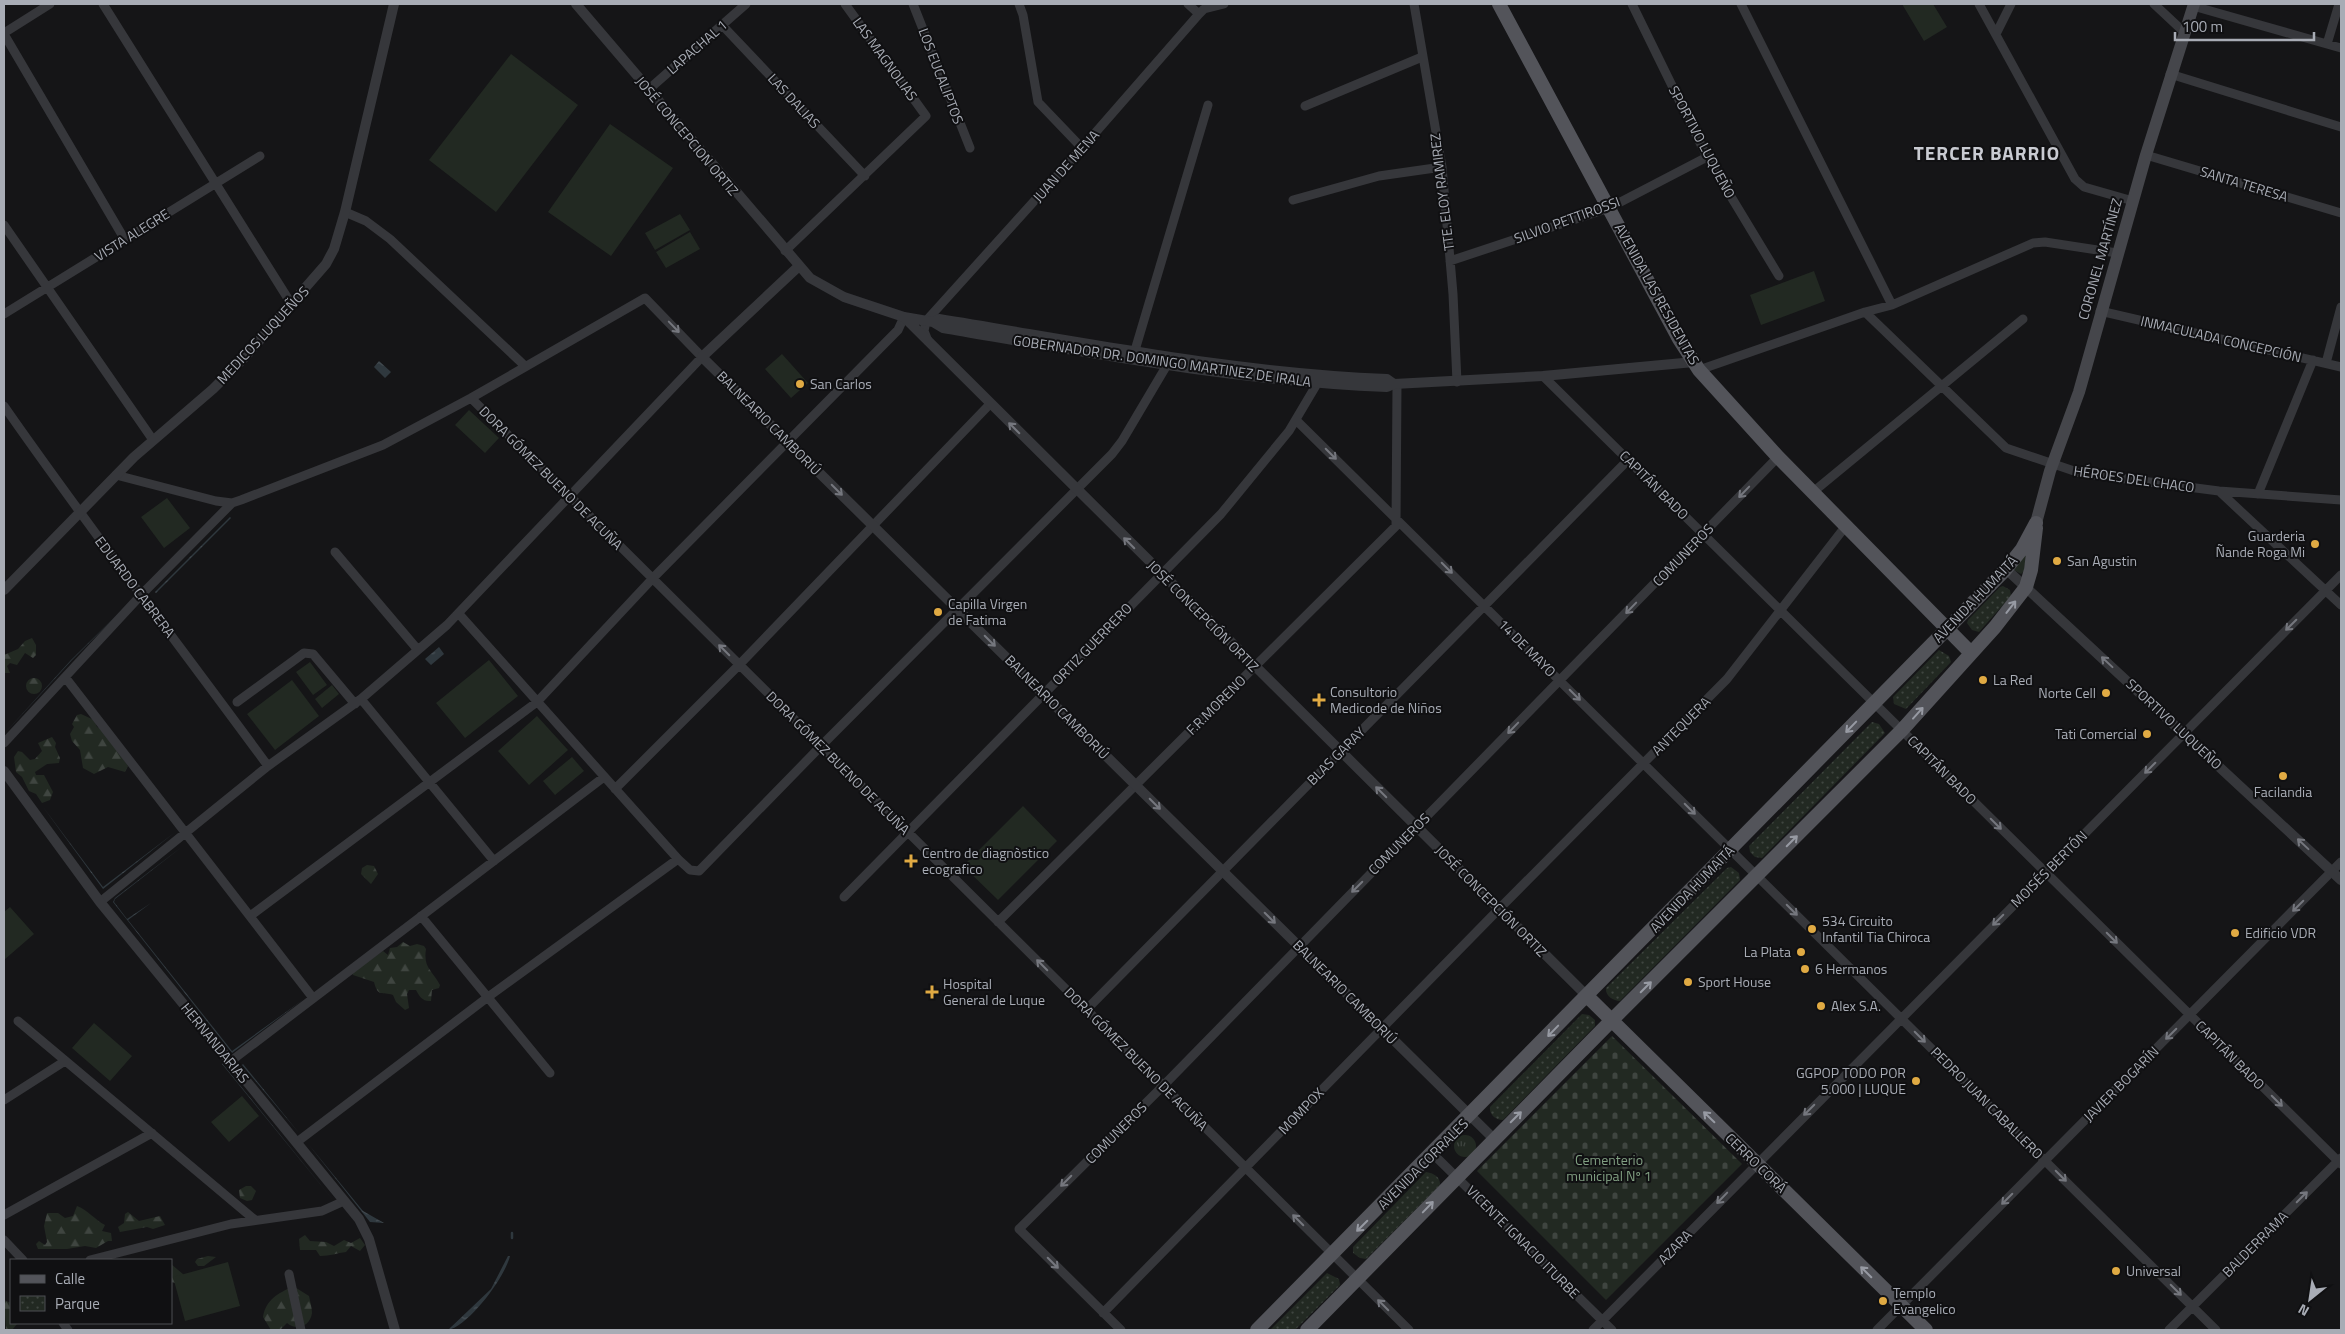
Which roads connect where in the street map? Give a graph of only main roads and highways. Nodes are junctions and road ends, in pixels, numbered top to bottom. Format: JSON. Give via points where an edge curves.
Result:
{"nodes":[{"id":1,"x":1499,"y":4,"type":"edge"},
{"id":2,"x":2193,"y":5,"type":"edge"},
{"id":3,"x":2036,"y":522,"type":"junction"},
{"id":4,"x":1945,"y":629,"type":"junction"},
{"id":5,"x":1971,"y":654,"type":"junction"},
{"id":6,"x":1587,"y":996,"type":"junction"},
{"id":7,"x":1611,"y":1021,"type":"junction"},
{"id":8,"x":1257,"y":1330,"type":"edge"},
{"id":9,"x":1307,"y":1330,"type":"edge"},
{"id":10,"x":1926,"y":1330,"type":"edge"}],
"edges":[{"from":1,"to":4,"type":"main road","name":"AVENIDA LAS RESIDENTAS","via":[[1696,366],[1778,457]]},
{"from":2,"to":3,"type":"main road","name":"CORONEL MARTÍNEZ","via":[[2100,310],[2079,392]]},
{"from":3,"to":4,"type":"main road","name":"AVENIDA HUMAITÁ","via":[[2022,549],[2006,569]]},
{"from":5,"to":3,"type":"main road","name":"AVENIDA HUMAITÁ","one_way":true,"via":[[2026,587]]},
{"from":4,"to":5,"type":"main road","name":"AVENIDA LAS RESIDENTAS"},
{"from":4,"to":6,"type":"main road","name":"AVENIDA HUMAITÁ","one_way":true},
{"from":7,"to":5,"type":"main road","name":"AVENIDA HUMAITÁ","one_way":true,"via":[[1902,730]]},
{"from":6,"to":7,"type":"main road","name":"CERRO CORÁ"},
{"from":6,"to":8,"type":"main road","name":"AVENIDA CORRALES","one_way":true},
{"from":9,"to":7,"type":"main road","one_way":true},
{"from":10,"to":7,"type":"main road","name":"CERRO CORÁ","one_way":true}]}
